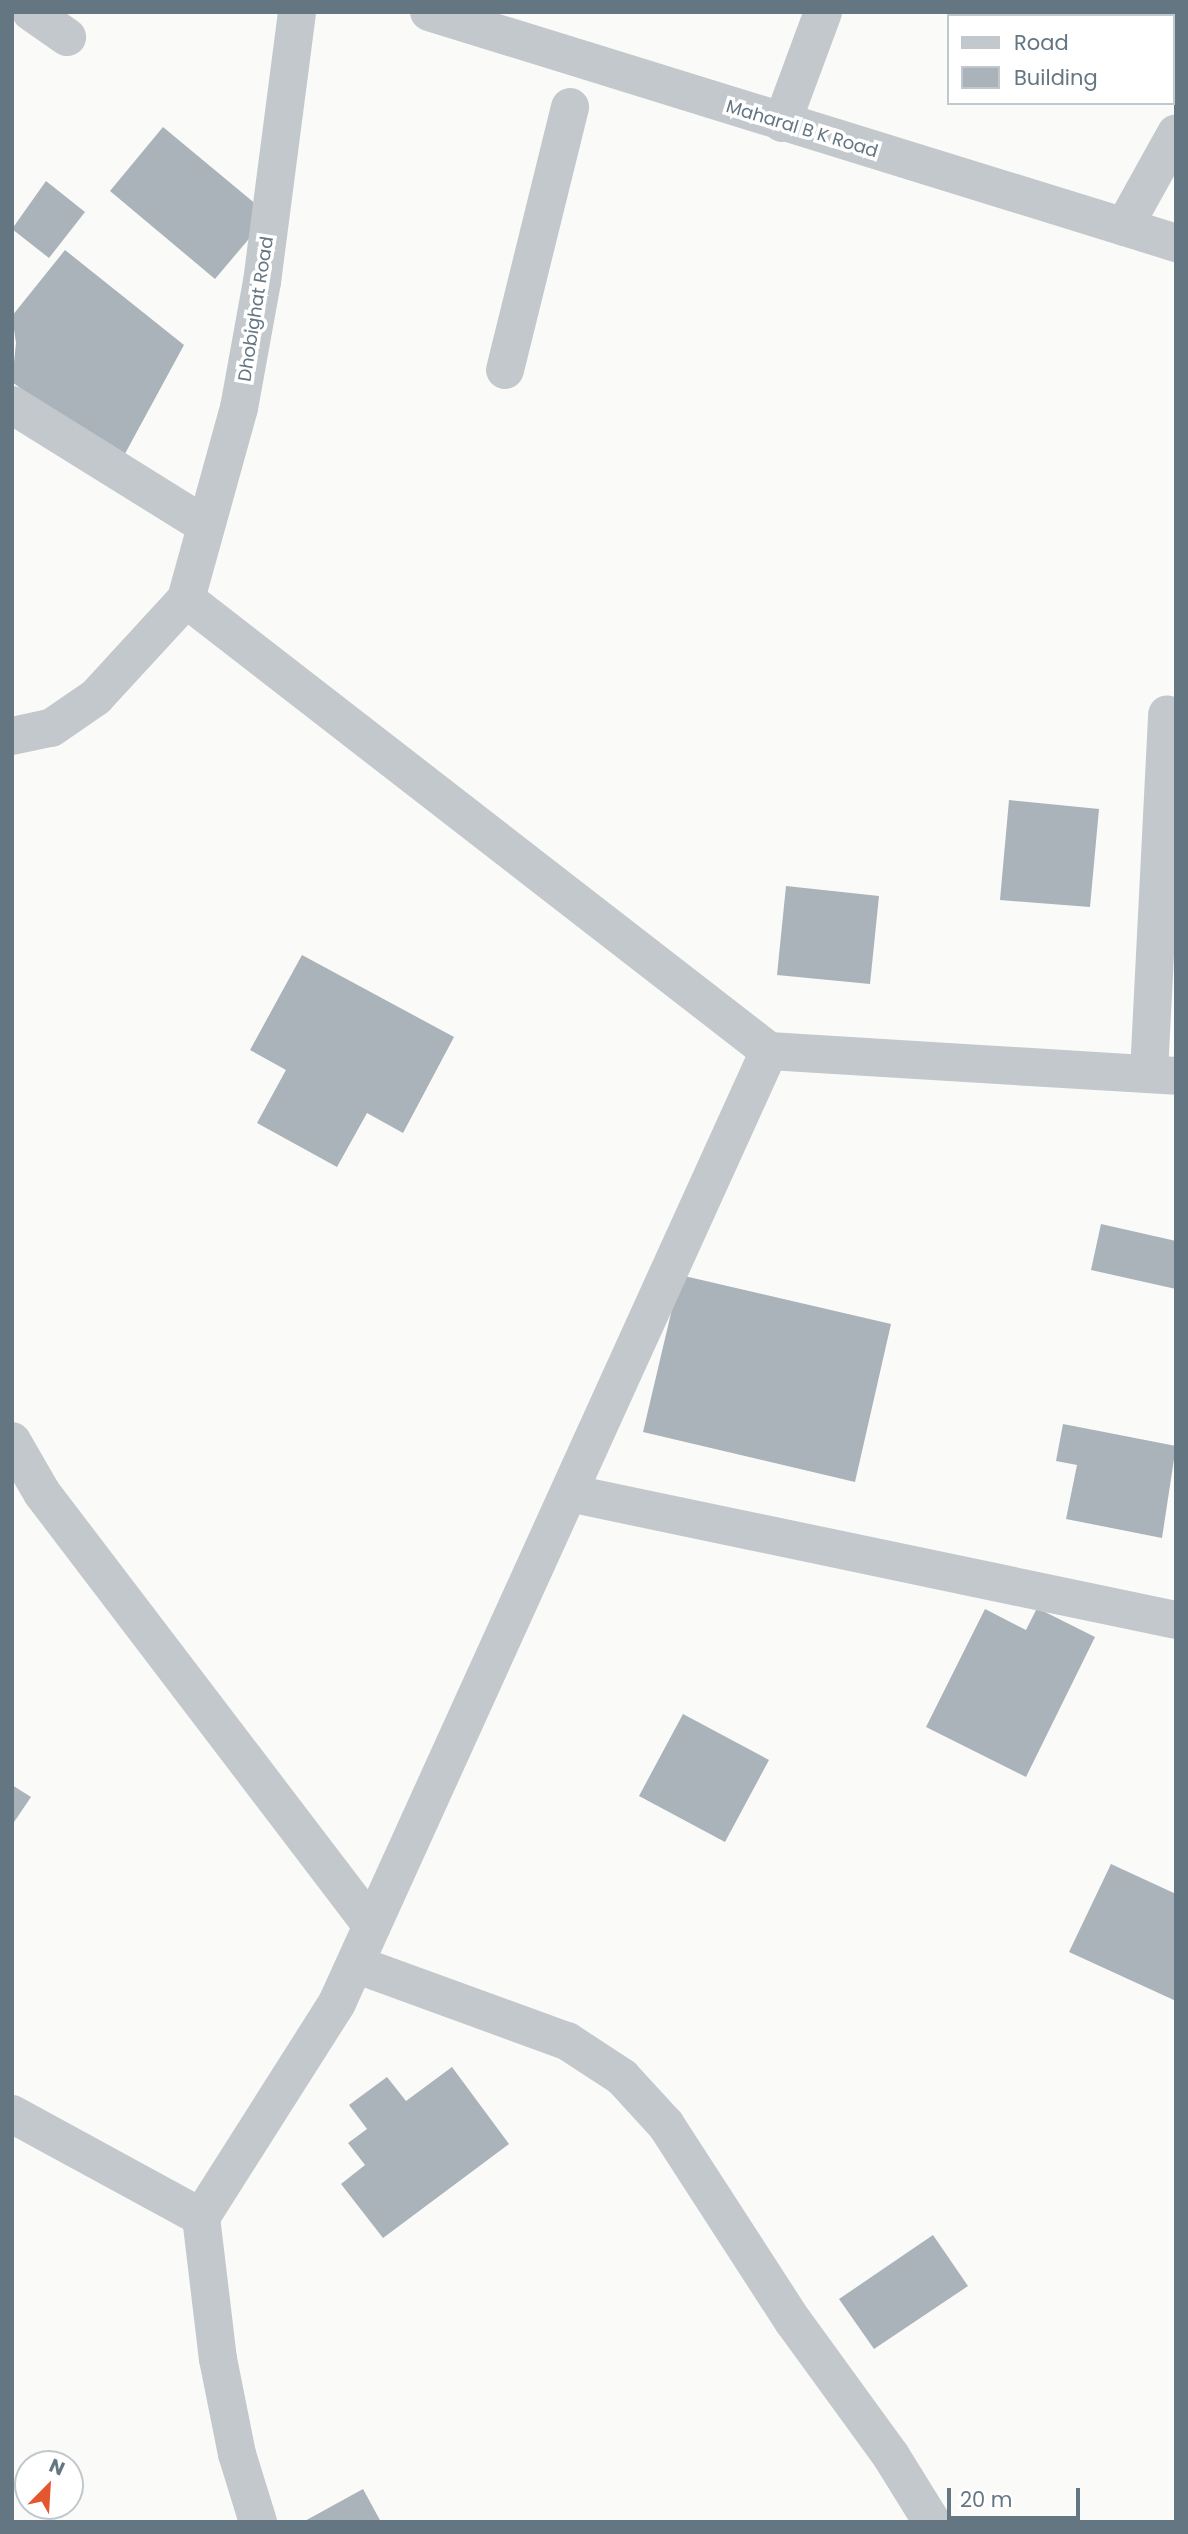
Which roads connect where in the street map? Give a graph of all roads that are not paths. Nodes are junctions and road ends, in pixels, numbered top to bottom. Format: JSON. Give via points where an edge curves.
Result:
{"nodes":[{"id":1,"x":31,"y":12,"type":"edge"},
{"id":2,"x":297,"y":12,"type":"edge"},
{"id":3,"x":429,"y":12,"type":"edge"},
{"id":4,"x":823,"y":12,"type":"edge"},
{"id":5,"x":66,"y":37,"type":"dead end"},
{"id":6,"x":569,"y":107,"type":"dead end"},
{"id":7,"x":782,"y":123,"type":"junction"},
{"id":8,"x":1176,"y":134,"type":"edge"},
{"id":9,"x":1124,"y":227,"type":"junction"},
{"id":10,"x":1176,"y":243,"type":"edge"},
{"id":11,"x":505,"y":370,"type":"dead end"},
{"id":12,"x":12,"y":405,"type":"edge"},
{"id":13,"x":205,"y":526,"type":"junction"},
{"id":14,"x":186,"y":599,"type":"junction"},
{"id":15,"x":1167,"y":714,"type":"dead end"},
{"id":16,"x":12,"y":736,"type":"edge"},
{"id":17,"x":769,"y":1051,"type":"junction"},
{"id":18,"x":1163,"y":1075,"type":"edge"},
{"id":19,"x":12,"y":1441,"type":"edge"},
{"id":20,"x":569,"y":1493,"type":"junction"},
{"id":21,"x":1176,"y":1620,"type":"edge"},
{"id":22,"x":372,"y":1926,"type":"junction"},
{"id":23,"x":355,"y":1964,"type":"junction"},
{"id":24,"x":12,"y":2114,"type":"edge"},
{"id":25,"x":201,"y":2217,"type":"junction"},
{"id":26,"x":258,"y":2522,"type":"edge"},
{"id":27,"x":932,"y":2522,"type":"edge"}],
"edges":[{"from":1,"to":5,"type":"street"},
{"from":2,"to":13,"type":"street","name":"Dhobighat Road","via":[[262,282],[239,408]]},
{"from":3,"to":7,"type":"street","name":"Maharal B K Road"},
{"from":4,"to":7,"type":"street"},
{"from":6,"to":11,"type":"street"},
{"from":7,"to":9,"type":"street","name":"Maharal B K Road"},
{"from":8,"to":9,"type":"street"},
{"from":9,"to":10,"type":"street","name":"Maharal B K Road"},
{"from":12,"to":13,"type":"street"},
{"from":13,"to":14,"type":"street","name":"Dhobighat Road"},
{"from":14,"to":16,"type":"street","via":[[96,697],[51,728]]},
{"from":14,"to":17,"type":"street"},
{"from":15,"to":18,"type":"street"},
{"from":17,"to":18,"type":"street"},
{"from":17,"to":20,"type":"street"},
{"from":19,"to":22,"type":"street","via":[[42,1493]]},
{"from":20,"to":21,"type":"street"},
{"from":20,"to":22,"type":"street"},
{"from":22,"to":23,"type":"street"},
{"from":23,"to":25,"type":"street","via":[[337,2003]]},
{"from":23,"to":27,"type":"street","via":[[567,2041],[622,2077],[666,2125],[793,2321],[891,2456]]},
{"from":24,"to":25,"type":"street"},
{"from":25,"to":26,"type":"street","via":[[218,2359],[237,2454]]}]}
